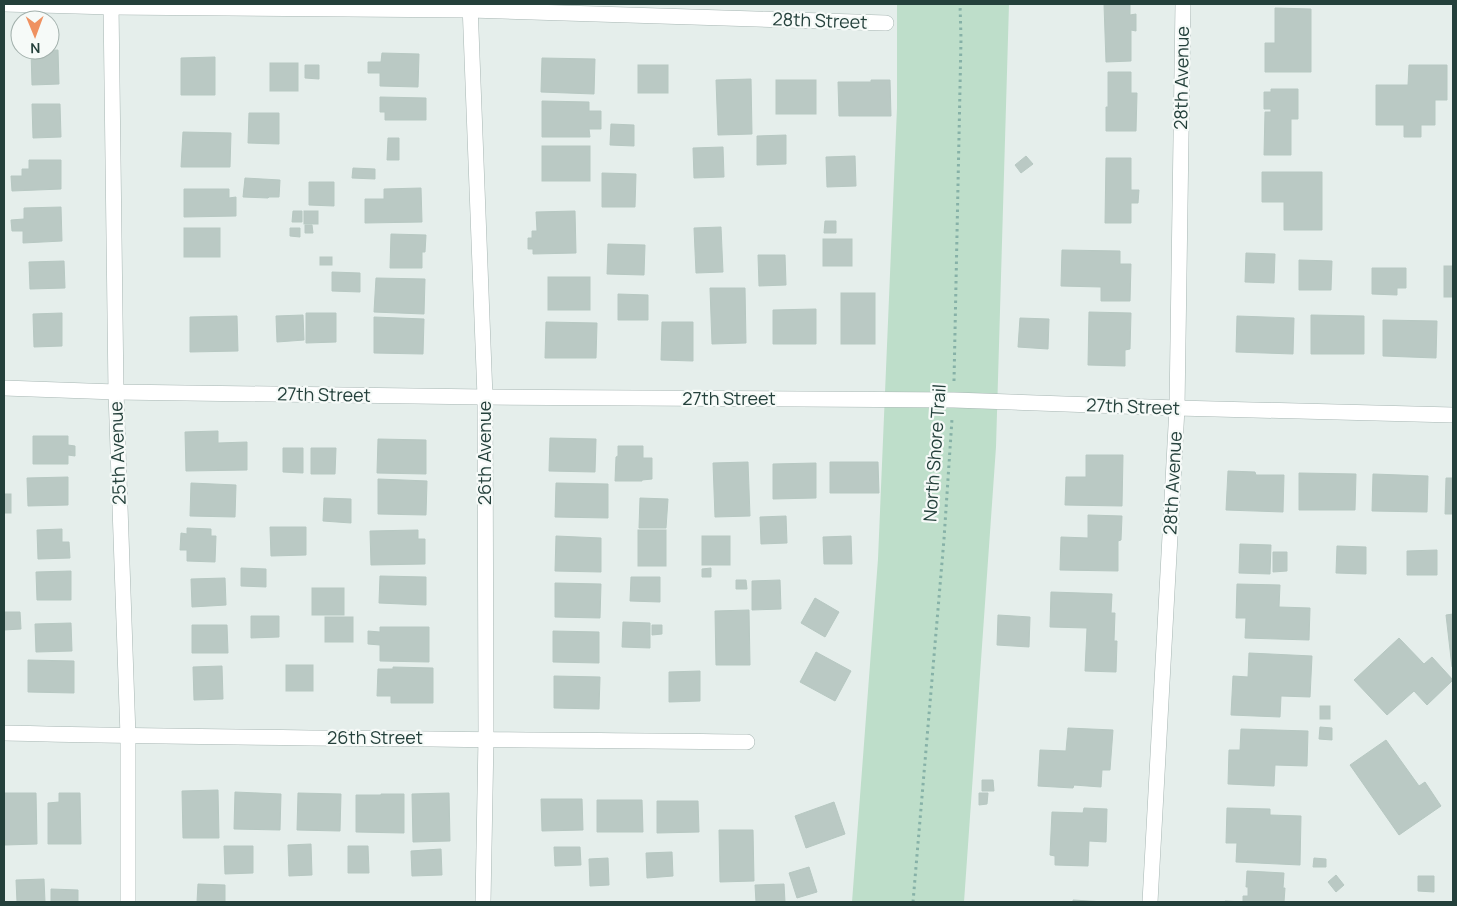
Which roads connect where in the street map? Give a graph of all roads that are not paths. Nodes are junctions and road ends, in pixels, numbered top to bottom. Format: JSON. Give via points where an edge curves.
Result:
{"nodes":[{"id":1,"x":4,"y":4,"type":"edge"},
{"id":2,"x":1182,"y":4,"type":"edge"},
{"id":3,"x":111,"y":5,"type":"edge"},
{"id":4,"x":470,"y":7,"type":"edge"},
{"id":5,"x":886,"y":23,"type":"dead end"},
{"id":6,"x":4,"y":388,"type":"edge"},
{"id":7,"x":116,"y":392,"type":"junction"},
{"id":8,"x":485,"y":397,"type":"junction"},
{"id":9,"x":1177,"y":408,"type":"junction"},
{"id":10,"x":1453,"y":415,"type":"edge"},
{"id":11,"x":4,"y":733,"type":"edge"},
{"id":12,"x":128,"y":736,"type":"junction"},
{"id":13,"x":486,"y":738,"type":"junction"},
{"id":14,"x":747,"y":742,"type":"dead end"},
{"id":15,"x":128,"y":902,"type":"edge"},
{"id":16,"x":483,"y":902,"type":"edge"},
{"id":17,"x":1150,"y":902,"type":"edge"}],
"edges":[{"from":1,"to":3,"type":"street","name":"28th Street"},
{"from":2,"to":9,"type":"street","name":"28th Avenue"},
{"from":3,"to":4,"type":"street","name":"28th Street"},
{"from":3,"to":7,"type":"street","name":"25th Avenue"},
{"from":4,"to":5,"type":"street","name":"28th Street"},
{"from":4,"to":8,"type":"street","name":"26th Avenue"},
{"from":6,"to":7,"type":"street","name":"27th Street"},
{"from":7,"to":8,"type":"street","name":"27th Street"},
{"from":7,"to":12,"type":"street","name":"25th Avenue"},
{"from":8,"to":9,"type":"street","name":"27th Street","via":[[954,400]]},
{"from":8,"to":13,"type":"street","name":"26th Avenue"},
{"from":9,"to":10,"type":"street","name":"27th Street"},
{"from":9,"to":17,"type":"street","name":"28th Avenue"},
{"from":11,"to":12,"type":"street","name":"26th Street"},
{"from":12,"to":13,"type":"street","name":"26th Street"},
{"from":12,"to":15,"type":"street","name":"25th Avenue"},
{"from":13,"to":14,"type":"street","name":"26th Street"},
{"from":13,"to":16,"type":"street","name":"26th Avenue"}]}
